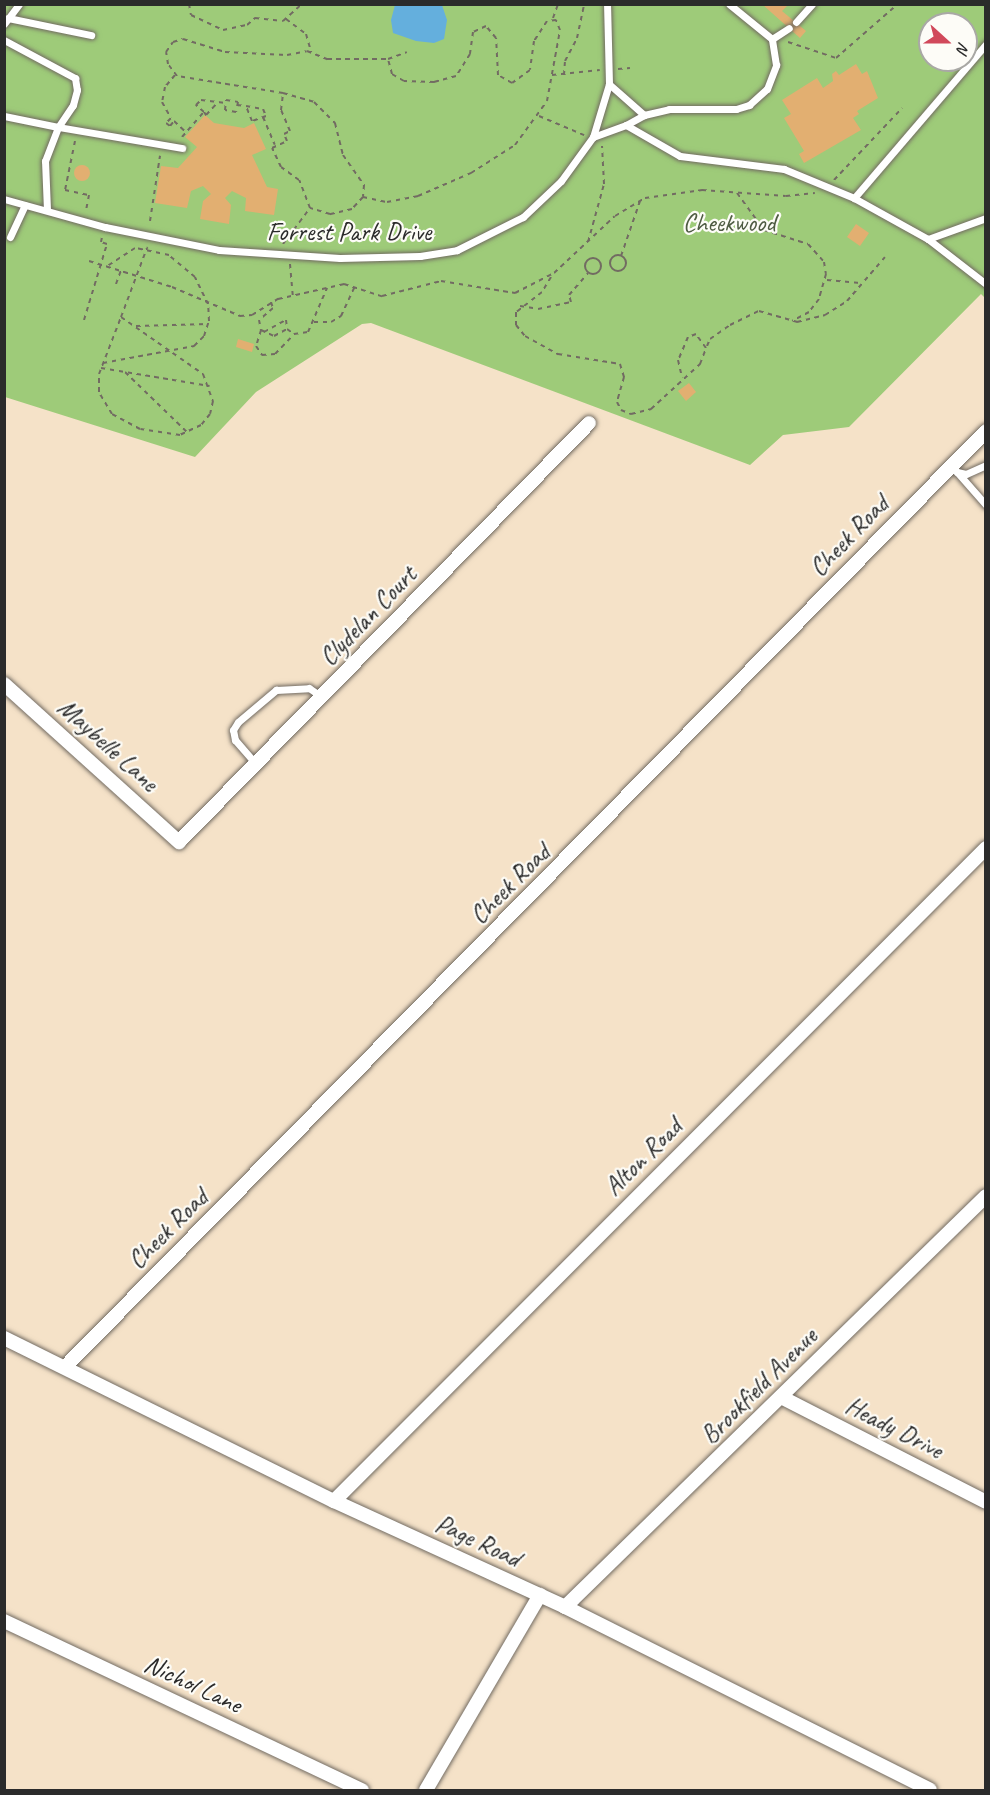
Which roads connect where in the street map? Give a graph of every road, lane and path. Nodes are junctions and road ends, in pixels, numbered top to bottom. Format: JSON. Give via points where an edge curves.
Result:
{"nodes":[{"id":1,"x":19,"y":4,"type":"edge"},
{"id":2,"x":189,"y":4,"type":"edge"},
{"id":3,"x":302,"y":4,"type":"edge"},
{"id":4,"x":558,"y":4,"type":"edge"},
{"id":5,"x":584,"y":4,"type":"edge"},
{"id":6,"x":607,"y":4,"type":"edge"},
{"id":7,"x":729,"y":4,"type":"edge"},
{"id":8,"x":812,"y":4,"type":"edge"},
{"id":9,"x":898,"y":4,"type":"edge"},
{"id":10,"x":553,"y":18,"type":"junction"},
{"id":11,"x":286,"y":19,"type":"junction"},
{"id":12,"x":7,"y":21,"type":"edge"},
{"id":13,"x":796,"y":22,"type":"dead end"},
{"id":14,"x":789,"y":28,"type":"dead end"},
{"id":15,"x":91,"y":35,"type":"dead end"},
{"id":16,"x":792,"y":36,"type":"dead end"},
{"id":17,"x":772,"y":39,"type":"junction"},
{"id":18,"x":4,"y":40,"type":"edge"},
{"id":19,"x":986,"y":44,"type":"edge"},
{"id":20,"x":311,"y":52,"type":"junction"},
{"id":21,"x":407,"y":52,"type":"dead end"},
{"id":22,"x":388,"y":59,"type":"junction"},
{"id":23,"x":630,"y":68,"type":"dead end"},
{"id":24,"x":608,"y":70,"type":"junction"},
{"id":25,"x":176,"y":75,"type":"junction"},
{"id":26,"x":552,"y":75,"type":"junction"},
{"id":27,"x":564,"y":75,"type":"junction"},
{"id":28,"x":609,"y":84,"type":"junction"},
{"id":29,"x":283,"y":93,"type":"junction"},
{"id":30,"x":218,"y":102,"type":"junction"},
{"id":31,"x":226,"y":103,"type":"junction"},
{"id":32,"x":237,"y":105,"type":"junction"},
{"id":33,"x":246,"y":106,"type":"junction"},
{"id":34,"x":902,"y":108,"type":"dead end"},
{"id":35,"x":204,"y":112,"type":"junction"},
{"id":36,"x":644,"y":115,"type":"junction"},
{"id":37,"x":4,"y":116,"type":"edge"},
{"id":38,"x":539,"y":116,"type":"junction"},
{"id":39,"x":263,"y":117,"type":"junction"},
{"id":40,"x":626,"y":125,"type":"junction"},
{"id":41,"x":58,"y":127,"type":"junction"},
{"id":42,"x":186,"y":132,"type":"junction"},
{"id":43,"x":593,"y":137,"type":"junction"},
{"id":44,"x":84,"y":141,"type":"dead end"},
{"id":45,"x":162,"y":144,"type":"junction"},
{"id":46,"x":275,"y":146,"type":"junction"},
{"id":47,"x":178,"y":147,"type":"joint"},
{"id":48,"x":827,"y":187,"type":"junction"},
{"id":49,"x":736,"y":192,"type":"junction"},
{"id":50,"x":363,"y":197,"type":"junction"},
{"id":51,"x":854,"y":198,"type":"junction"},
{"id":52,"x":4,"y":199,"type":"edge"},
{"id":53,"x":640,"y":201,"type":"junction"},
{"id":54,"x":25,"y":205,"type":"junction"},
{"id":55,"x":310,"y":208,"type":"junction"},
{"id":56,"x":47,"y":210,"type":"junction"},
{"id":57,"x":86,"y":210,"type":"dead end"},
{"id":58,"x":986,"y":218,"type":"edge"},
{"id":59,"x":105,"y":226,"type":"junction"},
{"id":60,"x":150,"y":235,"type":"junction"},
{"id":61,"x":10,"y":237,"type":"dead end"},
{"id":62,"x":928,"y":239,"type":"junction"},
{"id":63,"x":587,"y":243,"type":"junction"},
{"id":64,"x":282,"y":245,"type":"dead end"},
{"id":65,"x":147,"y":248,"type":"junction"},
{"id":66,"x":291,"y":255,"type":"junction"},
{"id":67,"x":621,"y":256,"type":"junction"},
{"id":68,"x":885,"y":257,"type":"dead end"},
{"id":69,"x":89,"y":261,"type":"dead end"},
{"id":70,"x":101,"y":264,"type":"junction"},
{"id":71,"x":610,"y":264,"type":"junction"},
{"id":72,"x":107,"y":266,"type":"junction"},
{"id":73,"x":600,"y":266,"type":"junction"},
{"id":74,"x":121,"y":270,"type":"junction"},
{"id":75,"x":588,"y":273,"type":"junction"},
{"id":76,"x":552,"y":274,"type":"junction"},
{"id":77,"x":137,"y":275,"type":"junction"},
{"id":78,"x":825,"y":280,"type":"junction"},
{"id":79,"x":863,"y":283,"type":"junction"},
{"id":80,"x":116,"y":284,"type":"dead end"},
{"id":81,"x":986,"y":284,"type":"edge"},
{"id":82,"x":355,"y":285,"type":"junction"},
{"id":83,"x":327,"y":288,"type":"junction"},
{"id":84,"x":293,"y":297,"type":"junction"},
{"id":85,"x":271,"y":301,"type":"junction"},
{"id":86,"x":208,"y":304,"type":"junction"},
{"id":87,"x":520,"y":306,"type":"junction"},
{"id":88,"x":121,"y":317,"type":"junction"},
{"id":89,"x":84,"y":320,"type":"dead end"},
{"id":90,"x":792,"y":321,"type":"junction"},
{"id":91,"x":314,"y":322,"type":"junction"},
{"id":92,"x":208,"y":324,"type":"junction"},
{"id":93,"x":136,"y":327,"type":"junction"},
{"id":94,"x":287,"y":329,"type":"junction"},
{"id":95,"x":263,"y":331,"type":"junction"},
{"id":96,"x":294,"y":334,"type":"junction"},
{"id":97,"x":701,"y":336,"type":"junction"},
{"id":98,"x":710,"y":339,"type":"junction"},
{"id":99,"x":706,"y":348,"type":"junction"},
{"id":100,"x":172,"y":352,"type":"junction"},
{"id":101,"x":104,"y":363,"type":"junction"},
{"id":102,"x":101,"y":368,"type":"junction"},
{"id":103,"x":125,"y":372,"type":"junction"},
{"id":104,"x":682,"y":378,"type":"junction"},
{"id":105,"x":210,"y":386,"type":"junction"},
{"id":106,"x":590,"y":423,"type":"dead end"},
{"id":107,"x":986,"y":431,"type":"edge"},
{"id":108,"x":188,"y":433,"type":"junction"},
{"id":109,"x":986,"y":465,"type":"edge"},
{"id":110,"x":953,"y":470,"type":"junction"},
{"id":111,"x":986,"y":505,"type":"edge"},
{"id":112,"x":4,"y":684,"type":"edge"},
{"id":113,"x":322,"y":697,"type":"junction"},
{"id":114,"x":256,"y":764,"type":"junction"},
{"id":115,"x":179,"y":842,"type":"joint"},
{"id":116,"x":986,"y":848,"type":"edge"},
{"id":117,"x":986,"y":1196,"type":"edge"},
{"id":118,"x":4,"y":1338,"type":"edge"},
{"id":119,"x":65,"y":1367,"type":"junction"},
{"id":120,"x":781,"y":1398,"type":"junction"},
{"id":121,"x":334,"y":1501,"type":"junction"},
{"id":122,"x":986,"y":1502,"type":"edge"},
{"id":123,"x":540,"y":1595,"type":"junction"},
{"id":124,"x":565,"y":1607,"type":"junction"},
{"id":125,"x":4,"y":1621,"type":"edge"},
{"id":126,"x":362,"y":1791,"type":"edge"},
{"id":127,"x":426,"y":1791,"type":"edge"},
{"id":128,"x":930,"y":1791,"type":"edge"}],
"edges":[{"from":1,"to":12,"type":"lane"},
{"from":2,"to":11,"type":"path","via":[[191,15],[223,30],[247,25],[255,18]]},
{"from":3,"to":11,"type":"path"},
{"from":4,"to":10,"type":"path"},
{"from":5,"to":27,"type":"path"},
{"from":6,"to":24,"type":"lane"},
{"from":7,"to":17,"type":"lane"},
{"from":8,"to":13,"type":"lane"},
{"from":9,"to":16,"type":"path","via":[[836,58],[788,43]]},
{"from":10,"to":22,"type":"path","via":[[538,33],[534,60],[518,82],[500,78],[495,66],[496,38],[483,25],[473,32],[470,54],[456,76],[434,82],[404,81],[392,74]]},
{"from":10,"to":26,"type":"path","via":[[561,35],[552,60]]},
{"from":11,"to":20,"type":"path","via":[[306,34]]},
{"from":12,"to":15,"type":"lane"},
{"from":14,"to":17,"type":"lane"},
{"from":17,"to":36,"type":"lane","via":[[777,62],[774,76],[767,89],[749,105],[728,111],[669,110]]},
{"from":18,"to":41,"type":"lane","via":[[75,78],[73,105]]},
{"from":19,"to":51,"type":"lane"},
{"from":20,"to":22,"type":"path","via":[[327,59]]},
{"from":20,"to":25,"type":"path","via":[[233,52],[183,39],[173,42],[166,52]]},
{"from":21,"to":22,"type":"path"},
{"from":23,"to":24,"type":"path"},
{"from":24,"to":27,"type":"path"},
{"from":24,"to":28,"type":"lane"},
{"from":25,"to":29,"type":"path"},
{"from":25,"to":42,"type":"path","via":[[164,90],[162,102],[171,118],[166,123],[170,126],[174,122]]},
{"from":26,"to":27,"type":"path"},
{"from":26,"to":38,"type":"path"},
{"from":28,"to":36,"type":"lane","via":[[620,98]]},
{"from":28,"to":43,"type":"lane"},
{"from":29,"to":46,"type":"path","via":[[281,110],[290,131],[285,134],[287,141]]},
{"from":29,"to":50,"type":"path","via":[[309,99],[332,117],[343,155],[363,181]]},
{"from":30,"to":31,"type":"path"},
{"from":30,"to":35,"type":"path"},
{"from":30,"to":35,"type":"path","via":[[201,100],[196,105]]},
{"from":31,"to":32,"type":"path","via":[[238,102]]},
{"from":31,"to":32,"type":"path","via":[[225,110],[236,112]]},
{"from":32,"to":33,"type":"path"},
{"from":33,"to":39,"type":"path","via":[[252,121]]},
{"from":33,"to":39,"type":"path","via":[[263,109]]},
{"from":34,"to":48,"type":"path"},
{"from":35,"to":42,"type":"path"},
{"from":36,"to":40,"type":"lane"},
{"from":37,"to":41,"type":"lane"},
{"from":38,"to":43,"type":"path"},
{"from":38,"to":50,"type":"path","via":[[511,148],[443,186],[401,201]]},
{"from":39,"to":46,"type":"path"},
{"from":40,"to":43,"type":"lane"},
{"from":40,"to":48,"type":"lane","via":[[680,156],[784,169]]},
{"from":41,"to":45,"type":"lane"},
{"from":41,"to":56,"type":"lane","via":[[45,161]]},
{"from":42,"to":47,"type":"path"},
{"from":43,"to":63,"type":"path","via":[[602,141],[605,178]]},
{"from":43,"to":66,"type":"lane","name":"Forrest Park Drive","via":[[561,181],[534,209],[472,244],[440,254],[398,258]]},
{"from":44,"to":57,"type":"path","via":[[75,140],[65,190],[89,195]]},
{"from":45,"to":47,"type":"lane"},
{"from":45,"to":60,"type":"path"},
{"from":46,"to":55,"type":"path","via":[[272,148],[281,167],[299,180]]},
{"from":48,"to":49,"type":"path","via":[[792,196]]},
{"from":48,"to":51,"type":"lane"},
{"from":49,"to":53,"type":"path","via":[[690,190]]},
{"from":49,"to":78,"type":"path","via":[[764,230],[813,247],[824,262]]},
{"from":50,"to":55,"type":"path","via":[[352,209],[341,213]]},
{"from":51,"to":62,"type":"lane"},
{"from":52,"to":54,"type":"lane","name":"Forrest Park Drive"},
{"from":53,"to":63,"type":"path","via":[[615,216]]},
{"from":53,"to":67,"type":"path"},
{"from":54,"to":56,"type":"lane","name":"Forrest Park Drive"},
{"from":54,"to":61,"type":"lane"},
{"from":55,"to":64,"type":"path"},
{"from":56,"to":59,"type":"lane","name":"Forrest Park Drive"},
{"from":58,"to":62,"type":"lane"},
{"from":59,"to":60,"type":"lane","name":"Forrest Park Drive"},
{"from":59,"to":70,"type":"path","via":[[101,242],[107,244]]},
{"from":60,"to":65,"type":"path"},
{"from":60,"to":66,"type":"lane","name":"Forrest Park Drive","via":[[219,250]]},
{"from":62,"to":81,"type":"lane"},
{"from":63,"to":76,"type":"path"},
{"from":65,"to":72,"type":"path","via":[[123,252]]},
{"from":65,"to":77,"type":"path"},
{"from":65,"to":86,"type":"path","via":[[169,255],[187,267]]},
{"from":66,"to":84,"type":"path"},
{"from":67,"to":71,"type":"path","via":[[613,256]]},
{"from":67,"to":71,"type":"path","via":[[626,261],[623,269],[615,270]]},
{"from":68,"to":79,"type":"path"},
{"from":69,"to":70,"type":"path"},
{"from":70,"to":72,"type":"path"},
{"from":70,"to":89,"type":"path"},
{"from":71,"to":73,"type":"path"},
{"from":72,"to":74,"type":"path"},
{"from":73,"to":75,"type":"path","via":[[597,273]]},
{"from":73,"to":75,"type":"path","via":[[595,259],[588,260]]},
{"from":74,"to":77,"type":"path"},
{"from":74,"to":80,"type":"path"},
{"from":75,"to":87,"type":"path","via":[[569,295],[571,302],[538,309]]},
{"from":76,"to":82,"type":"path","via":[[511,293],[441,281],[382,296]]},
{"from":76,"to":87,"type":"path","via":[[542,292]]},
{"from":77,"to":86,"type":"path"},
{"from":77,"to":88,"type":"path"},
{"from":78,"to":79,"type":"path"},
{"from":78,"to":90,"type":"path","via":[[813,308]]},
{"from":79,"to":90,"type":"path","via":[[834,310],[806,322]]},
{"from":82,"to":83,"type":"path"},
{"from":82,"to":91,"type":"path","via":[[341,316],[331,322]]},
{"from":83,"to":84,"type":"path"},
{"from":83,"to":91,"type":"path"},
{"from":84,"to":85,"type":"path"},
{"from":85,"to":86,"type":"path","via":[[247,316]]},
{"from":85,"to":95,"type":"path","via":[[273,308],[259,318]]},
{"from":86,"to":92,"type":"path"},
{"from":87,"to":104,"type":"path","via":[[514,316],[516,325],[533,342],[576,359],[620,364],[624,376],[617,402],[626,412],[645,413]]},
{"from":88,"to":93,"type":"path"},
{"from":88,"to":101,"type":"path"},
{"from":90,"to":98,"type":"path","via":[[765,310],[730,325]]},
{"from":91,"to":96,"type":"path","via":[[305,334]]},
{"from":92,"to":93,"type":"path"},
{"from":92,"to":100,"type":"path","via":[[201,340]]},
{"from":93,"to":100,"type":"path"},
{"from":94,"to":95,"type":"path","via":[[277,336]]},
{"from":94,"to":95,"type":"path","via":[[286,320]]},
{"from":94,"to":96,"type":"path"},
{"from":95,"to":96,"type":"path","via":[[256,346],[264,355],[277,352]]},
{"from":97,"to":98,"type":"path"},
{"from":97,"to":99,"type":"path"},
{"from":97,"to":104,"type":"path","via":[[688,337],[676,364]]},
{"from":98,"to":99,"type":"path"},
{"from":99,"to":104,"type":"path","via":[[700,364]]},
{"from":100,"to":101,"type":"path"},
{"from":100,"to":105,"type":"path","via":[[197,369]]},
{"from":101,"to":102,"type":"path"},
{"from":102,"to":103,"type":"path"},
{"from":102,"to":108,"type":"path","via":[[99,392],[112,414],[149,432]]},
{"from":103,"to":105,"type":"path"},
{"from":103,"to":108,"type":"path"},
{"from":105,"to":108,"type":"path","via":[[210,414]]},
{"from":106,"to":113,"type":"street","name":"Clydelan Court"},
{"from":107,"to":110,"type":"street","name":"Cheek Road"},
{"from":109,"to":110,"type":"lane","via":[[966,474]]},
{"from":110,"to":111,"type":"lane"},
{"from":110,"to":119,"type":"street","name":"Cheek Road"},
{"from":112,"to":115,"type":"street","name":"Maybelle Lane"},
{"from":113,"to":114,"type":"street","name":"Clydelan Court"},
{"from":113,"to":114,"type":"lane","via":[[309,688],[276,690],[238,722],[233,730],[235,740]]},
{"from":114,"to":115,"type":"street","name":"Clydelan Court"},
{"from":116,"to":121,"type":"street","name":"Alton Road"},
{"from":117,"to":120,"type":"street","name":"Brookfield Avenue"},
{"from":118,"to":119,"type":"street","name":"Page Road"},
{"from":119,"to":121,"type":"street","name":"Page Road"},
{"from":120,"to":122,"type":"street","name":"Heady Drive"},
{"from":120,"to":124,"type":"street","name":"Brookfield Avenue"},
{"from":121,"to":123,"type":"street","name":"Page Road"},
{"from":123,"to":124,"type":"street","name":"Page Road"},
{"from":123,"to":127,"type":"street"},
{"from":124,"to":128,"type":"street","name":"Page Road"},
{"from":125,"to":126,"type":"street","name":"Nichol Lane"}]}
